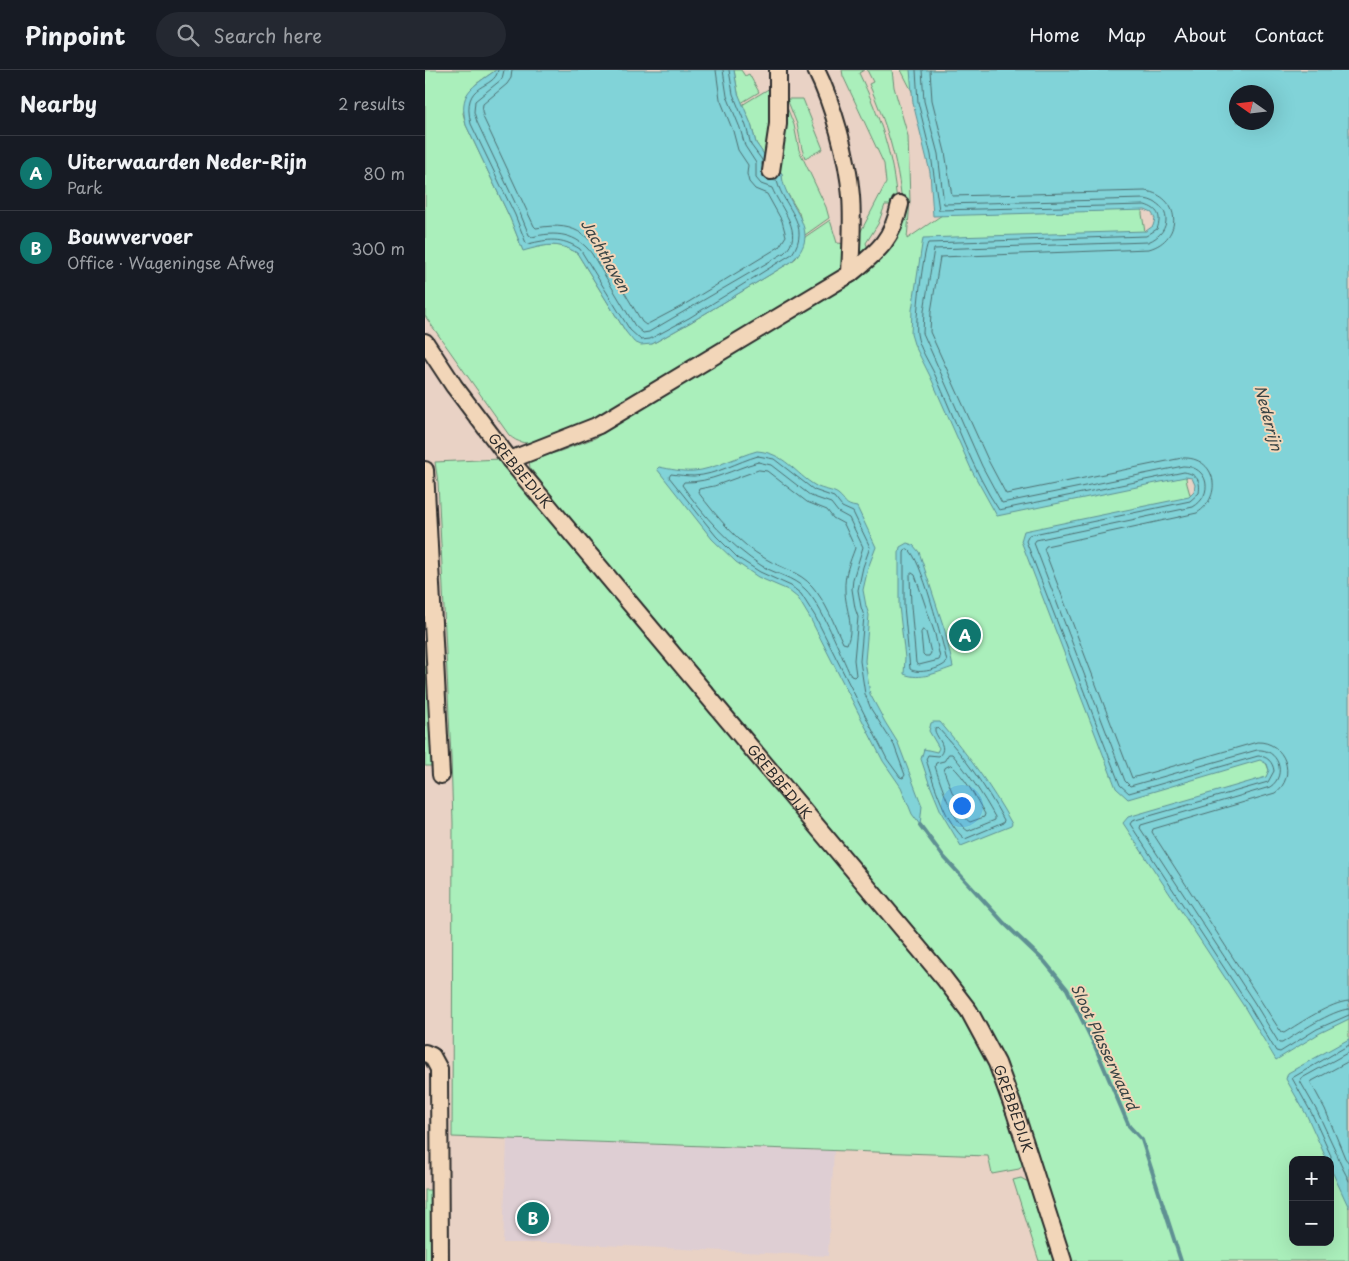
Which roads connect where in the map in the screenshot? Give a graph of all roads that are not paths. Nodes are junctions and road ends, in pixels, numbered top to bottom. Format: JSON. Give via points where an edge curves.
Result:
{"nodes":[{"id":1,"x":778,"y":70,"type":"edge"},
{"id":2,"x":816,"y":70,"type":"edge"},
{"id":3,"x":771,"y":171,"type":"dead end"},
{"id":4,"x":900,"y":204,"type":"dead end"},
{"id":5,"x":850,"y":274,"type":"junction"},
{"id":6,"x":425,"y":342,"type":"edge"},
{"id":7,"x":510,"y":460,"type":"junction"},
{"id":8,"x":425,"y":470,"type":"edge"},
{"id":9,"x":441,"y":775,"type":"dead end"},
{"id":10,"x":429,"y":1055,"type":"edge"},
{"id":11,"x":440,"y":1261,"type":"edge"},
{"id":12,"x":1063,"y":1261,"type":"edge"}],
"edges":[{"from":1,"to":3,"type":"street","via":[[778,124]]},
{"from":2,"to":5,"type":"street","via":[[846,161],[851,196]]},
{"from":4,"to":5,"type":"street","via":[[894,227],[882,246]]},
{"from":5,"to":7,"type":"street","via":[[599,425]]},
{"from":6,"to":7,"type":"street","name":"GREBBEDIJK"},
{"from":7,"to":12,"type":"street","name":"GREBBEDIJK","via":[[969,1010],[997,1063]]},
{"from":8,"to":9,"type":"street"},
{"from":10,"to":11,"type":"street","via":[[439,1069]]}]}
